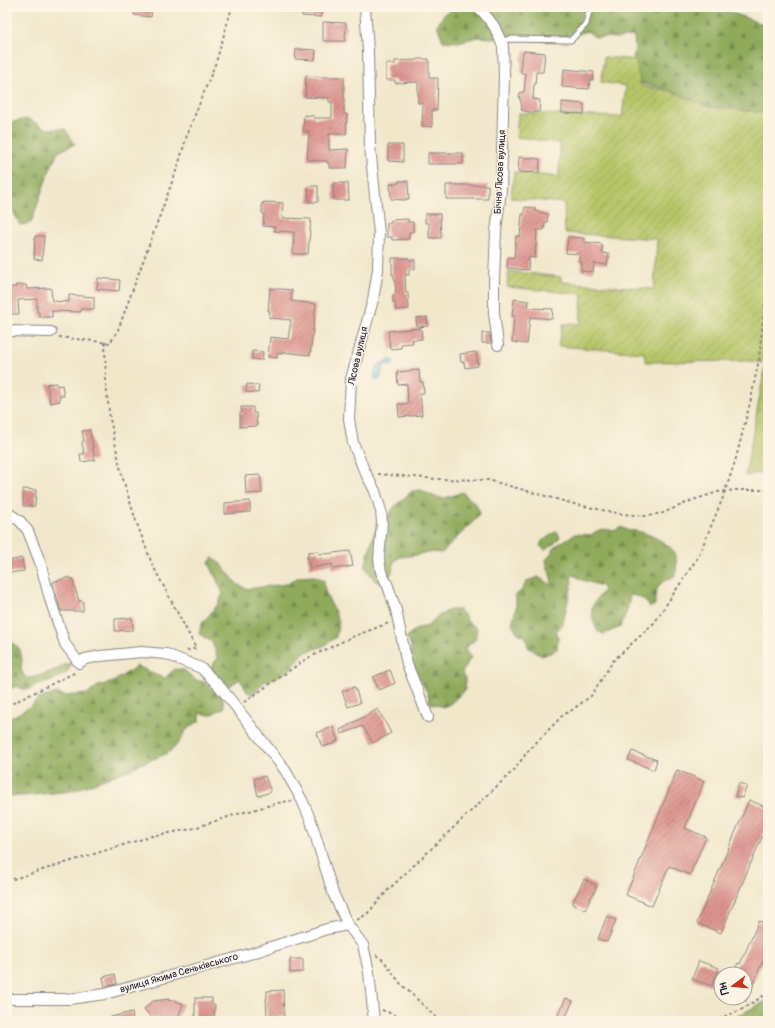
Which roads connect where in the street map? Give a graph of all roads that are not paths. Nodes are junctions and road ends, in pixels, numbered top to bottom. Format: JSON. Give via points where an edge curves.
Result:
{"nodes":[{"id":1,"x":365,"y":7,"type":"edge"},
{"id":2,"x":476,"y":7,"type":"edge"},
{"id":3,"x":590,"y":7,"type":"edge"},
{"id":4,"x":502,"y":42,"type":"junction"},
{"id":5,"x":7,"y":331,"type":"edge"},
{"id":6,"x":51,"y":332,"type":"road end"},
{"id":7,"x":498,"y":345,"type":"dead end"},
{"id":8,"x":7,"y":512,"type":"edge"},
{"id":9,"x":428,"y":717,"type":"dead end"},
{"id":10,"x":348,"y":925,"type":"junction"},
{"id":11,"x":7,"y":999,"type":"edge"},
{"id":12,"x":374,"y":1021,"type":"edge"}],
"edges":[{"from":1,"to":9,"type":"street","name":"Лісова вулиця","via":[[370,147],[379,233],[378,269],[373,300],[351,379],[349,418],[353,444],[375,491],[381,511],[381,572],[398,620],[407,664]]},
{"from":2,"to":4,"type":"street","name":"Бічна Лісова вулиця","via":[[494,26]]},
{"from":3,"to":4,"type":"lane","via":[[586,24],[571,40],[509,39]]},
{"from":4,"to":7,"type":"street","name":"Бічна Лісова вулиця","via":[[504,76],[501,190],[494,280],[494,313]]},
{"from":5,"to":6,"type":"street"},
{"from":8,"to":10,"type":"street","via":[[20,521],[28,531],[65,644],[79,663],[101,656],[141,652],[166,654],[201,668],[220,687],[285,770],[302,800],[333,893]]},
{"from":10,"to":11,"type":"street","name":"вулиця Якима Сеньківського","via":[[105,994],[69,999]]},
{"from":10,"to":12,"type":"street","via":[[363,945],[369,972]]}]}
